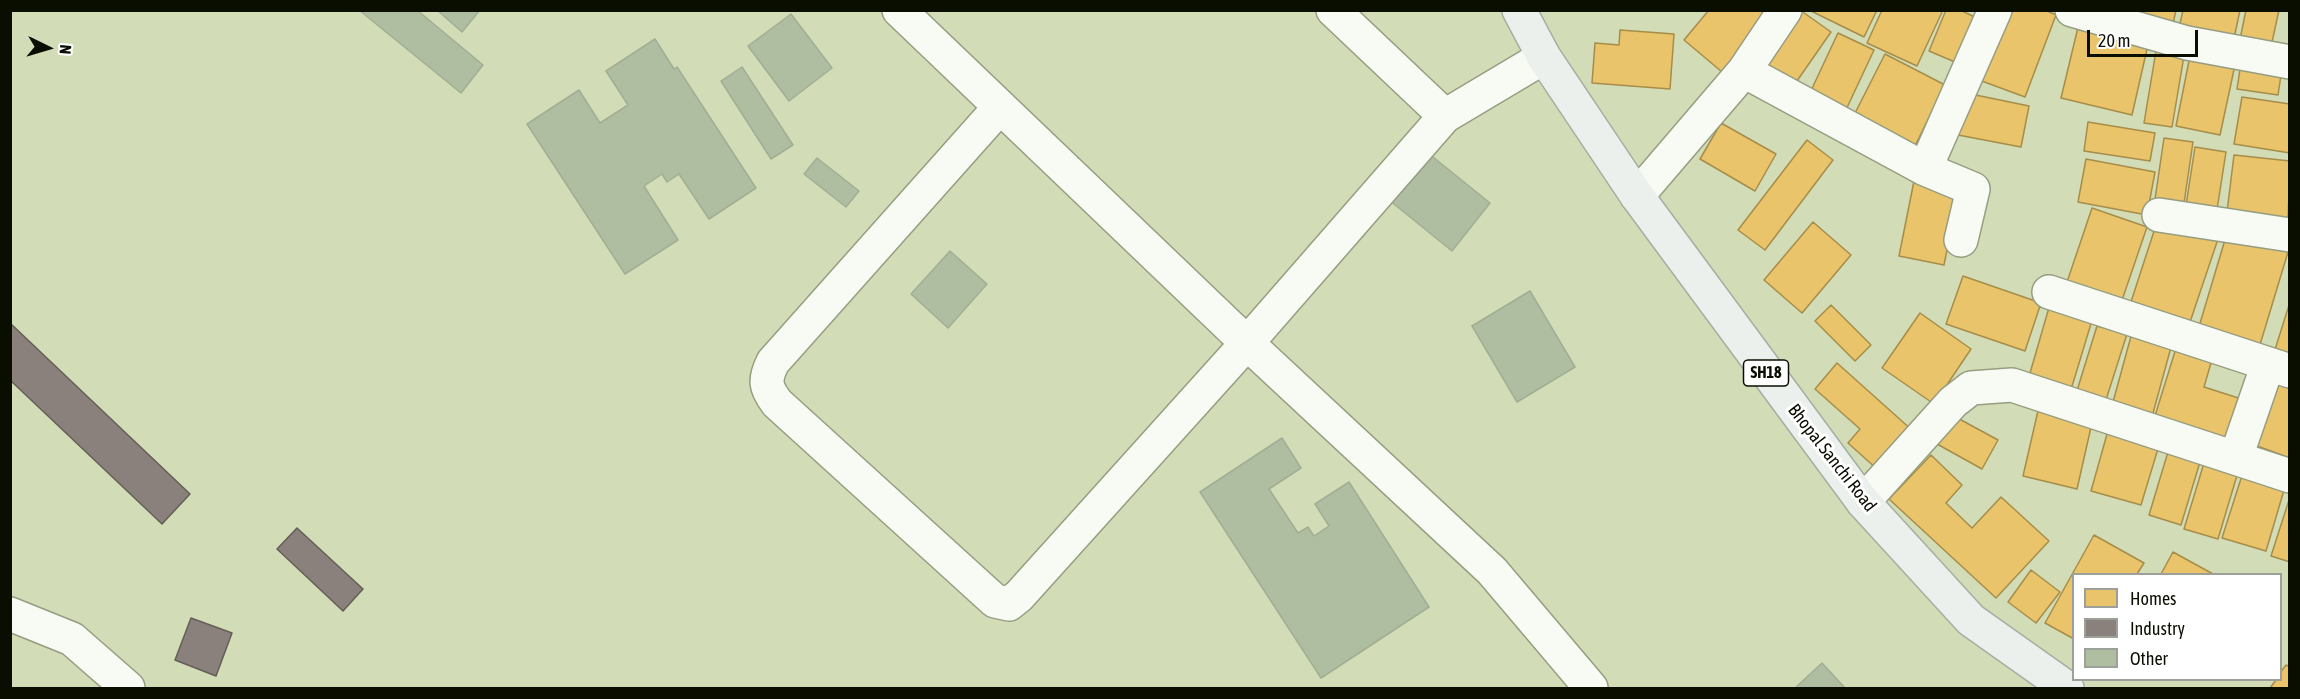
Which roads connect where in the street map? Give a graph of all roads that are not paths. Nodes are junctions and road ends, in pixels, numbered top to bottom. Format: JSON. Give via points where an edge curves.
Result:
{"nodes":[{"id":1,"x":899,"y":10,"type":"edge"},
{"id":2,"x":1334,"y":10,"type":"edge"},
{"id":3,"x":1519,"y":10,"type":"edge"},
{"id":4,"x":1785,"y":10,"type":"edge"},
{"id":5,"x":1995,"y":10,"type":"edge"},
{"id":6,"x":2072,"y":10,"type":"edge"},
{"id":7,"x":1545,"y":57,"type":"junction"},
{"id":8,"x":2289,"y":62,"type":"edge"},
{"id":9,"x":1744,"y":71,"type":"junction"},
{"id":10,"x":1000,"y":107,"type":"junction"},
{"id":11,"x":1446,"y":116,"type":"junction"},
{"id":12,"x":1924,"y":169,"type":"junction"},
{"id":13,"x":1636,"y":196,"type":"junction"},
{"id":14,"x":2159,"y":215,"type":"dead end"},
{"id":15,"x":2289,"y":235,"type":"edge"},
{"id":16,"x":1961,"y":240,"type":"dead end"},
{"id":17,"x":2049,"y":292,"type":"dead end"},
{"id":18,"x":1247,"y":343,"type":"junction"},
{"id":19,"x":2279,"y":368,"type":"edge"},
{"id":20,"x":2236,"y":457,"type":"junction"},
{"id":21,"x":2289,"y":476,"type":"edge"},
{"id":22,"x":1863,"y":502,"type":"junction"},
{"id":23,"x":10,"y":614,"type":"edge"},
{"id":24,"x":128,"y":688,"type":"edge"},
{"id":25,"x":1592,"y":688,"type":"edge"},
{"id":26,"x":2067,"y":688,"type":"edge"}],
"edges":[{"from":1,"to":10,"type":"street"},
{"from":2,"to":11,"type":"street"},
{"from":3,"to":7,"type":"main road","name":"Bhopal Sanchi Road","number":"SH18"},
{"from":4,"to":9,"type":"street"},
{"from":5,"to":12,"type":"street"},
{"from":6,"to":8,"type":"street","via":[[2187,43]]},
{"from":7,"to":11,"type":"street"},
{"from":7,"to":13,"type":"main road","name":"Bhopal Sanchi Road","number":"SH18"},
{"from":9,"to":12,"type":"street"},
{"from":9,"to":13,"type":"street"},
{"from":10,"to":18,"type":"street"},
{"from":10,"to":18,"type":"street","via":[[773,362],[766,377],[769,393],[777,403],[995,601],[1009,604]]},
{"from":11,"to":18,"type":"street"},
{"from":12,"to":16,"type":"street","via":[[1973,189]]},
{"from":13,"to":22,"type":"main road","name":"Bhopal Sanchi Road","number":"SH18"},
{"from":14,"to":15,"type":"street"},
{"from":17,"to":19,"type":"street"},
{"from":18,"to":25,"type":"street","via":[[1492,571]]},
{"from":19,"to":20,"type":"street"},
{"from":20,"to":21,"type":"street"},
{"from":20,"to":22,"type":"street","via":[[2012,385],[1991,385],[1971,388],[1953,402]]},
{"from":22,"to":26,"type":"main road","name":"Bhopal Sanchi Road","number":"SH18","via":[[1971,620]]},
{"from":23,"to":24,"type":"street","via":[[72,639]]}]}
